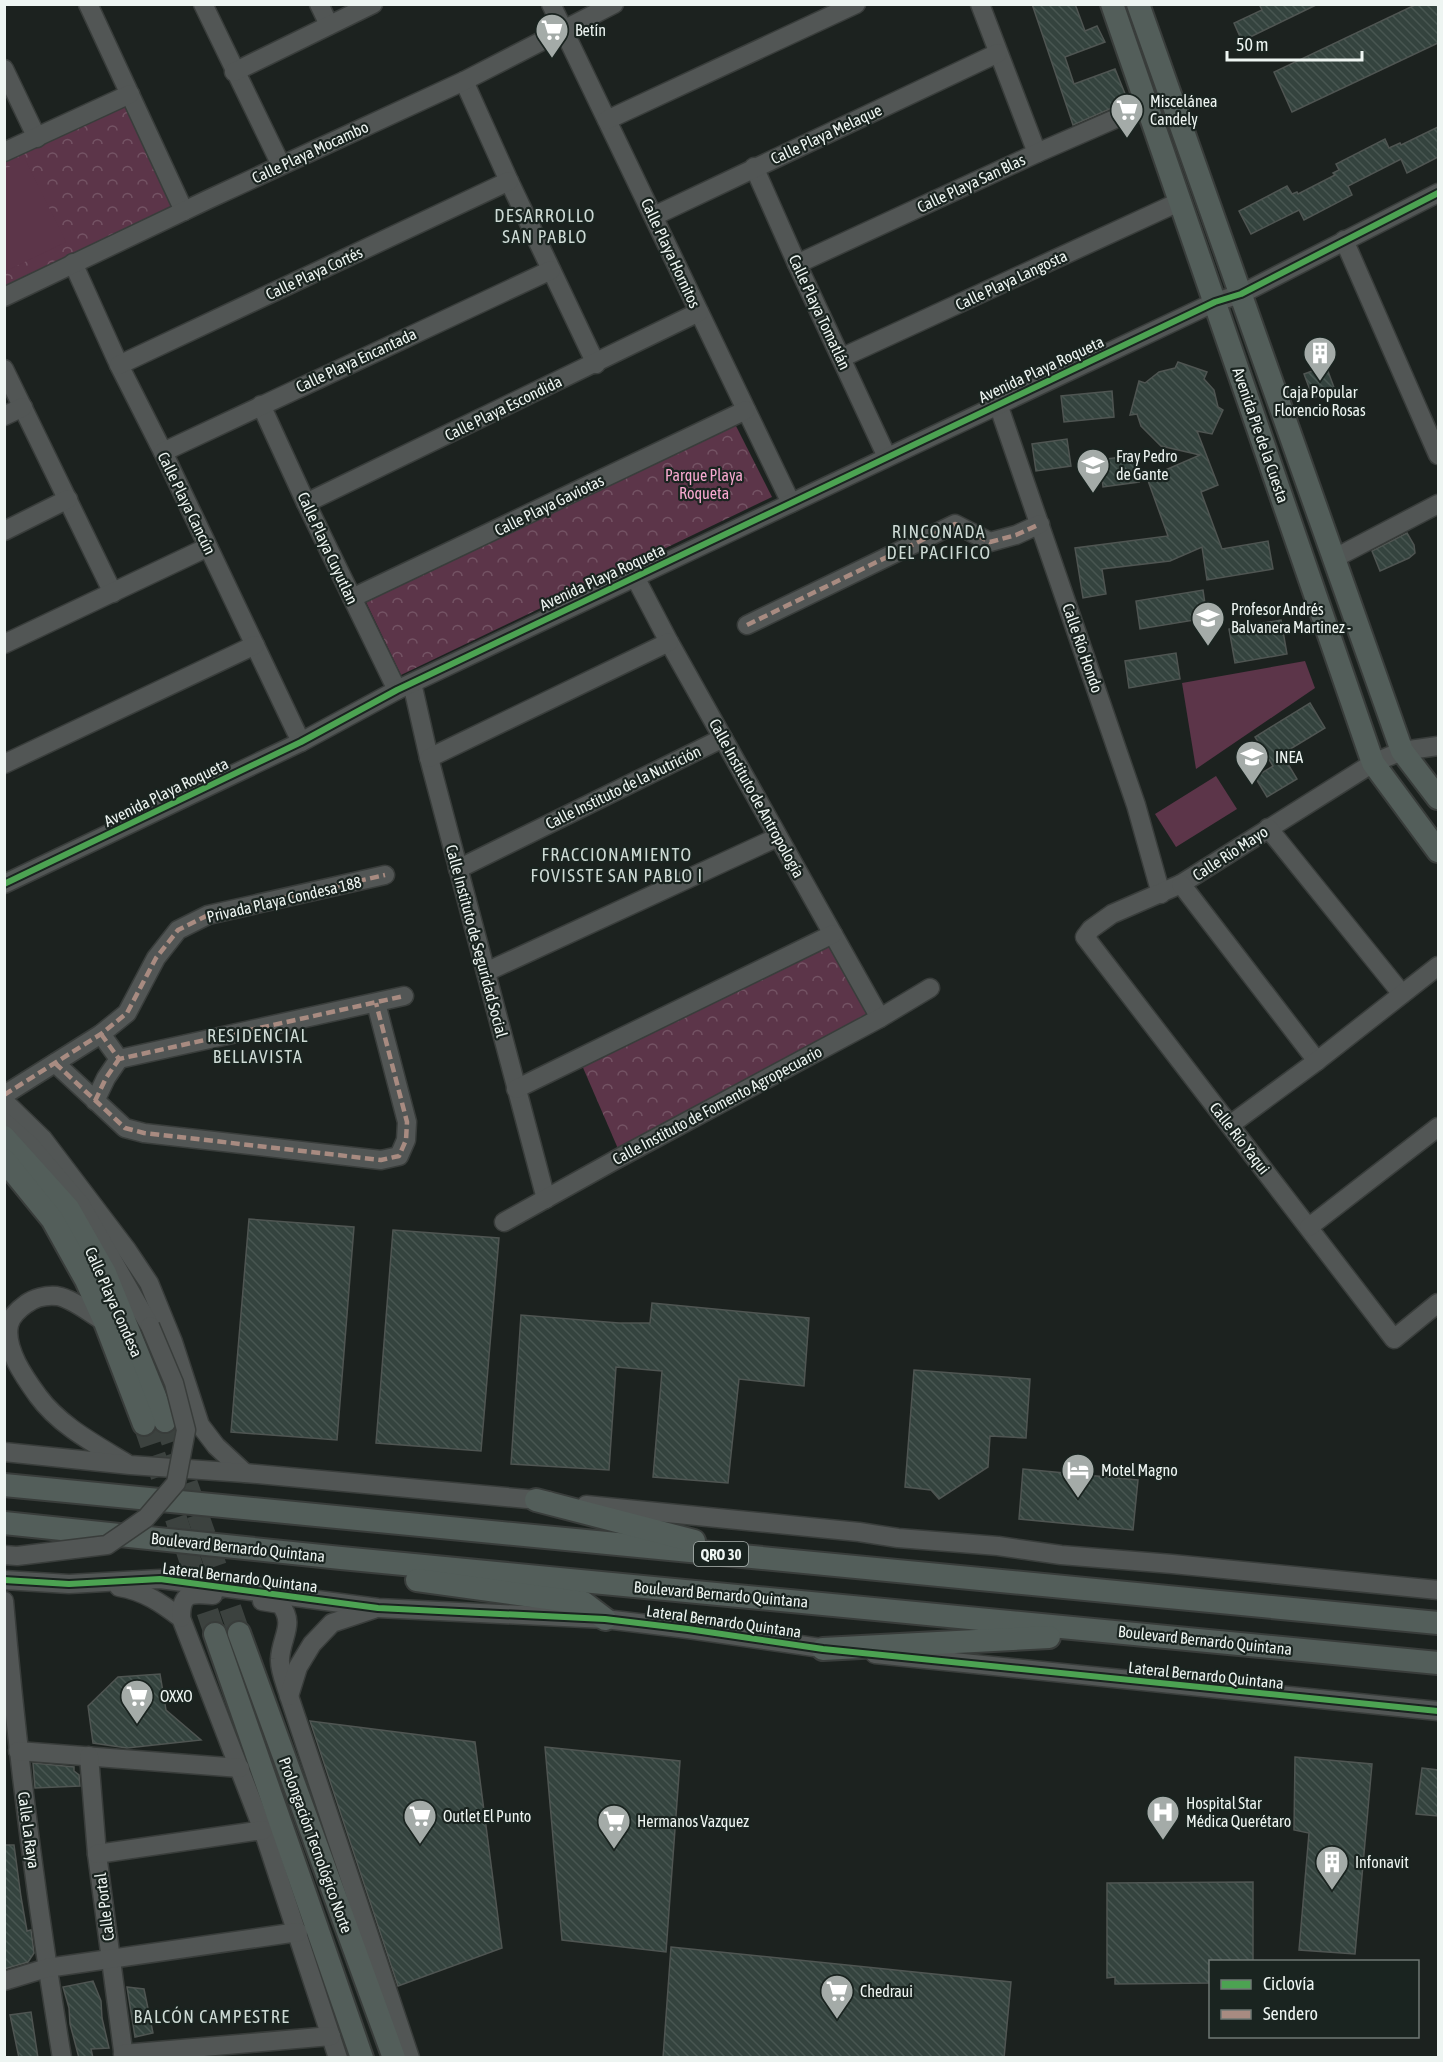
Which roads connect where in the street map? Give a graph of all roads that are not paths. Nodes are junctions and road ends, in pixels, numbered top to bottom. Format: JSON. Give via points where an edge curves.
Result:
{"nodes":[{"id":1,"x":88,"y":4,"type":"edge"},
{"id":2,"x":203,"y":4,"type":"edge"},
{"id":3,"x":319,"y":4,"type":"edge"},
{"id":4,"x":373,"y":4,"type":"edge"},
{"id":5,"x":551,"y":4,"type":"edge"},
{"id":6,"x":614,"y":4,"type":"edge"},
{"id":7,"x":856,"y":4,"type":"edge"},
{"id":8,"x":980,"y":4,"type":"edge"},
{"id":9,"x":1112,"y":4,"type":"edge"},
{"id":10,"x":1138,"y":4,"type":"edge"},
{"id":11,"x":329,"y":26,"type":"junction"},
{"id":12,"x":563,"y":29,"type":"junction"},
{"id":13,"x":999,"y":53,"type":"junction"},
{"id":14,"x":4,"y":69,"type":"edge"},
{"id":15,"x":234,"y":72,"type":"junction"},
{"id":16,"x":464,"y":81,"type":"junction"},
{"id":17,"x":130,"y":94,"type":"junction"},
{"id":18,"x":1147,"y":105,"type":"junction"},
{"id":19,"x":607,"y":120,"type":"junction"},
{"id":20,"x":37,"y":138,"type":"junction"},
{"id":21,"x":4,"y":152,"type":"edge"},
{"id":22,"x":1037,"y":153,"type":"junction"},
{"id":23,"x":282,"y":165,"type":"junction"},
{"id":24,"x":754,"y":167,"type":"junction"},
{"id":25,"x":508,"y":181,"type":"junction"},
{"id":26,"x":1437,"y":197,"type":"edge"},
{"id":27,"x":1181,"y":201,"type":"junction"},
{"id":28,"x":184,"y":211,"type":"junction"},
{"id":29,"x":654,"y":216,"type":"junction"},
{"id":30,"x":1344,"y":240,"type":"junction"},
{"id":31,"x":73,"y":263,"type":"junction"},
{"id":32,"x":797,"y":264,"type":"junction"},
{"id":33,"x":551,"y":270,"type":"junction"},
{"id":34,"x":1240,"y":294,"type":"junction"},
{"id":35,"x":4,"y":297,"type":"edge"},
{"id":36,"x":1215,"y":302,"type":"junction"},
{"id":37,"x":699,"y":312,"type":"junction"},
{"id":38,"x":841,"y":358,"type":"junction"},
{"id":39,"x":596,"y":363,"type":"junction"},
{"id":40,"x":119,"y":364,"type":"junction"},
{"id":41,"x":4,"y":369,"type":"edge"},
{"id":42,"x":998,"y":404,"type":"junction"},
{"id":43,"x":261,"y":405,"type":"junction"},
{"id":44,"x":23,"y":407,"type":"junction"},
{"id":45,"x":746,"y":410,"type":"junction"},
{"id":46,"x":4,"y":416,"type":"edge"},
{"id":47,"x":163,"y":452,"type":"junction"},
{"id":48,"x":1438,"y":455,"type":"edge"},
{"id":49,"x":887,"y":457,"type":"junction"},
{"id":50,"x":68,"y":499,"type":"junction"},
{"id":51,"x":306,"y":503,"type":"junction"},
{"id":52,"x":791,"y":503,"type":"junction"},
{"id":53,"x":1438,"y":504,"type":"edge"},
{"id":54,"x":1040,"y":524,"type":"junction"},
{"id":55,"x":4,"y":531,"type":"edge"},
{"id":56,"x":208,"y":547,"type":"junction"},
{"id":57,"x":1335,"y":558,"type":"junction"},
{"id":58,"x":635,"y":577,"type":"junction"},
{"id":59,"x":113,"y":592,"type":"junction"},
{"id":60,"x":352,"y":598,"type":"junction"},
{"id":61,"x":747,"y":625,"type":"dead end"},
{"id":62,"x":669,"y":642,"type":"junction"},
{"id":63,"x":4,"y":644,"type":"edge"},
{"id":64,"x":255,"y":645,"type":"junction"},
{"id":65,"x":405,"y":686,"type":"junction"},
{"id":66,"x":723,"y":738,"type":"junction"},
{"id":67,"x":301,"y":742,"type":"junction"},
{"id":68,"x":1438,"y":746,"type":"edge"},
{"id":69,"x":1402,"y":751,"type":"junction"},
{"id":70,"x":429,"y":758,"type":"junction"},
{"id":71,"x":1373,"y":763,"type":"junction"},
{"id":72,"x":4,"y":764,"type":"edge"},
{"id":73,"x":1438,"y":798,"type":"edge"},
{"id":74,"x":1268,"y":828,"type":"junction"},
{"id":75,"x":778,"y":837,"type":"junction"},
{"id":76,"x":1438,"y":851,"type":"edge"},
{"id":77,"x":458,"y":869,"type":"junction"},
{"id":78,"x":385,"y":875,"type":"dead end"},
{"id":79,"x":4,"y":884,"type":"edge"},
{"id":80,"x":1181,"y":884,"type":"junction"},
{"id":81,"x":1161,"y":894,"type":"junction"},
{"id":82,"x":833,"y":934,"type":"junction"},
{"id":83,"x":1085,"y":937,"type":"joint"},
{"id":84,"x":1438,"y":966,"type":"edge"},
{"id":85,"x":486,"y":972,"type":"junction"},
{"id":86,"x":930,"y":988,"type":"dead end"},
{"id":87,"x":1402,"y":994,"type":"junction"},
{"id":88,"x":404,"y":996,"type":"dead end"},
{"id":89,"x":376,"y":1003,"type":"junction"},
{"id":90,"x":880,"y":1018,"type":"junction"},
{"id":91,"x":101,"y":1034,"type":"junction"},
{"id":92,"x":119,"y":1059,"type":"junction"},
{"id":93,"x":1317,"y":1061,"type":"junction"},
{"id":94,"x":56,"y":1063,"type":"junction"},
{"id":95,"x":516,"y":1089,"type":"junction"},
{"id":96,"x":4,"y":1095,"type":"edge"},
{"id":97,"x":4,"y":1101,"type":"edge"},
{"id":98,"x":95,"y":1101,"type":"junction"},
{"id":99,"x":4,"y":1122,"type":"edge"},
{"id":100,"x":1230,"y":1125,"type":"junction"},
{"id":101,"x":1438,"y":1127,"type":"edge"},
{"id":102,"x":4,"y":1137,"type":"edge"},
{"id":103,"x":4,"y":1160,"type":"edge"},
{"id":104,"x":546,"y":1199,"type":"junction"},
{"id":105,"x":504,"y":1222,"type":"dead end"},
{"id":106,"x":1309,"y":1227,"type":"junction"},
{"id":107,"x":1438,"y":1304,"type":"edge"},
{"id":108,"x":105,"y":1322,"type":"junction"},
{"id":109,"x":4,"y":1452,"type":"edge"},
{"id":110,"x":130,"y":1466,"type":"junction"},
{"id":111,"x":245,"y":1473,"type":"junction"},
{"id":112,"x":4,"y":1485,"type":"edge"},
{"id":113,"x":536,"y":1500,"type":"junction"},
{"id":114,"x":4,"y":1523,"type":"edge"},
{"id":115,"x":4,"y":1555,"type":"edge"},
{"id":116,"x":341,"y":1558,"type":"junction"},
{"id":117,"x":762,"y":1558,"type":"junction"},
{"id":118,"x":4,"y":1580,"type":"edge"},
{"id":119,"x":87,"y":1583,"type":"junction"},
{"id":120,"x":1438,"y":1590,"type":"edge"},
{"id":121,"x":4,"y":1601,"type":"edge"},
{"id":122,"x":378,"y":1608,"type":"junction"},
{"id":123,"x":181,"y":1618,"type":"junction"},
{"id":124,"x":605,"y":1619,"type":"junction"},
{"id":125,"x":1438,"y":1623,"type":"edge"},
{"id":126,"x":1126,"y":1632,"type":"junction"},
{"id":127,"x":239,"y":1633,"type":"tunnel mouth"},
{"id":128,"x":215,"y":1634,"type":"tunnel mouth"},
{"id":129,"x":823,"y":1648,"type":"junction"},
{"id":130,"x":1438,"y":1663,"type":"edge"},
{"id":131,"x":289,"y":1696,"type":"junction"},
{"id":132,"x":1438,"y":1712,"type":"edge"},
{"id":133,"x":9,"y":1717,"type":"edge"},
{"id":134,"x":18,"y":1751,"type":"junction"},
{"id":135,"x":89,"y":1756,"type":"junction"},
{"id":136,"x":240,"y":1768,"type":"junction"},
{"id":137,"x":263,"y":1830,"type":"junction"},
{"id":138,"x":97,"y":1854,"type":"junction"},
{"id":139,"x":298,"y":1932,"type":"junction"},
{"id":140,"x":110,"y":1958,"type":"junction"},
{"id":141,"x":47,"y":1968,"type":"junction"},
{"id":142,"x":4,"y":1981,"type":"edge"},
{"id":143,"x":331,"y":2036,"type":"junction"},
{"id":144,"x":231,"y":2052,"type":"edge"},
{"id":145,"x":124,"y":2056,"type":"edge"},
{"id":146,"x":62,"y":2058,"type":"edge"},
{"id":147,"x":338,"y":2058,"type":"edge"},
{"id":148,"x":362,"y":2058,"type":"edge"},
{"id":149,"x":394,"y":2058,"type":"edge"},
{"id":150,"x":410,"y":2058,"type":"edge"}],
"edges":[{"from":1,"to":17,"type":"street"},
{"from":2,"to":15,"type":"street"},
{"from":3,"to":11,"type":"street"},
{"from":4,"to":11,"type":"street"},
{"from":5,"to":12,"type":"street","name":"Calle Playa Hornitos"},
{"from":6,"to":12,"type":"street","name":"Calle Playa Mocambo"},
{"from":7,"to":19,"type":"street"},
{"from":8,"to":13,"type":"street"},
{"from":9,"to":18,"type":"main road","name":"Avenida Pie de la Cuesta"},
{"from":10,"to":34,"type":"main road","name":"Avenida Pie de la Cuesta"},
{"from":11,"to":15,"type":"street"},
{"from":12,"to":16,"type":"street","name":"Calle Playa Mocambo"},
{"from":12,"to":19,"type":"street","name":"Calle Playa Hornitos"},
{"from":13,"to":22,"type":"street"},
{"from":13,"to":24,"type":"street","name":"Calle Playa Melaque"},
{"from":14,"to":20,"type":"street"},
{"from":15,"to":23,"type":"street"},
{"from":16,"to":23,"type":"street","name":"Calle Playa Mocambo"},
{"from":16,"to":25,"type":"street"},
{"from":17,"to":20,"type":"street"},
{"from":17,"to":28,"type":"street"},
{"from":18,"to":22,"type":"street","name":"Calle Playa San Blas"},
{"from":18,"to":27,"type":"main road","name":"Avenida Pie de la Cuesta"},
{"from":19,"to":29,"type":"street","name":"Calle Playa Hornitos"},
{"from":20,"to":21,"type":"street"},
{"from":22,"to":32,"type":"street","name":"Calle Playa San Blas"},
{"from":23,"to":28,"type":"street","name":"Calle Playa Mocambo"},
{"from":24,"to":29,"type":"street","name":"Calle Playa Melaque"},
{"from":24,"to":32,"type":"street","name":"Calle Playa Tomatlán"},
{"from":25,"to":33,"type":"street"},
{"from":25,"to":40,"type":"street","name":"Calle Playa Cortés"},
{"from":26,"to":30,"type":"street"},
{"from":27,"to":36,"type":"main road","name":"Avenida Pie de la Cuesta"},
{"from":27,"to":38,"type":"street","name":"Calle Playa Langosta"},
{"from":28,"to":31,"type":"street","name":"Calle Playa Mocambo"},
{"from":29,"to":37,"type":"street","name":"Calle Playa Hornitos"},
{"from":30,"to":34,"type":"street"},
{"from":30,"to":48,"type":"street"},
{"from":31,"to":35,"type":"street","name":"Calle Playa Mocambo"},
{"from":31,"to":40,"type":"street","name":"Calle Playa Cancún"},
{"from":32,"to":38,"type":"street","name":"Calle Playa Tomatlán"},
{"from":33,"to":39,"type":"street"},
{"from":33,"to":43,"type":"street","name":"Calle Playa Encantada"},
{"from":34,"to":36,"type":"street","name":"Avenida Playa Roqueta"},
{"from":34,"to":57,"type":"main road","name":"Avenida Pie de la Cuesta"},
{"from":36,"to":42,"type":"street","name":"Avenida Playa Roqueta"},
{"from":36,"to":71,"type":"main road","name":"Avenida Pie de la Cuesta"},
{"from":37,"to":39,"type":"street","name":"Calle Playa Escondida"},
{"from":37,"to":45,"type":"street","name":"Calle Playa Hornitos"},
{"from":38,"to":49,"type":"street","name":"Calle Playa Tomatlán"},
{"from":39,"to":51,"type":"street","name":"Calle Playa Escondida"},
{"from":40,"to":47,"type":"street","name":"Calle Playa Cancún"},
{"from":41,"to":44,"type":"street"},
{"from":42,"to":49,"type":"street","name":"Avenida Playa Roqueta"},
{"from":42,"to":54,"type":"street","name":"Calle Río Hondo"},
{"from":43,"to":47,"type":"street","name":"Calle Playa Encantada"},
{"from":43,"to":51,"type":"street","name":"Calle Playa Cuyutlan"},
{"from":44,"to":46,"type":"street"},
{"from":44,"to":50,"type":"street"},
{"from":45,"to":52,"type":"street","name":"Calle Playa Hornitos"},
{"from":45,"to":60,"type":"street","name":"Calle Playa Gaviotas"},
{"from":47,"to":56,"type":"street","name":"Calle Playa Cancún"},
{"from":49,"to":52,"type":"street","name":"Avenida Playa Roqueta"},
{"from":50,"to":55,"type":"street"},
{"from":50,"to":59,"type":"street"},
{"from":51,"to":60,"type":"street","name":"Calle Playa Cuyutlan"},
{"from":52,"to":58,"type":"street","name":"Avenida Playa Roqueta"},
{"from":53,"to":57,"type":"street"},
{"from":54,"to":61,"type":"street","via":[[990,542],[955,524]]},
{"from":54,"to":81,"type":"street","name":"Calle Río Hondo","via":[[1136,805]]},
{"from":56,"to":59,"type":"street"},
{"from":56,"to":64,"type":"street","name":"Calle Playa Cancún"},
{"from":57,"to":69,"type":"main road","name":"Avenida Pie de la Cuesta"},
{"from":58,"to":62,"type":"street","name":"Calle Instituto de Antropología"},
{"from":58,"to":65,"type":"street","name":"Avenida Playa Roqueta"},
{"from":59,"to":63,"type":"street"},
{"from":60,"to":65,"type":"street","name":"Calle Playa Cuyutlan"},
{"from":62,"to":66,"type":"street","name":"Calle Instituto de Antropología"},
{"from":62,"to":70,"type":"street"},
{"from":64,"to":67,"type":"street","name":"Calle Playa Cancún"},
{"from":64,"to":72,"type":"street"},
{"from":65,"to":67,"type":"street","name":"Avenida Playa Roqueta"},
{"from":65,"to":70,"type":"street","name":"Calle Instituto de Seguridad Social"},
{"from":66,"to":75,"type":"street","name":"Calle Instituto de Antropología"},
{"from":66,"to":77,"type":"street","name":"Calle Instituto de la Nutrición"},
{"from":67,"to":79,"type":"street","name":"Avenida Playa Roqueta"},
{"from":68,"to":69,"type":"street","name":"Calle Río Mayo"},
{"from":69,"to":71,"type":"street","name":"Calle Río Mayo"},
{"from":69,"to":73,"type":"main road","name":"Avenida Pie de la Cuesta"},
{"from":70,"to":77,"type":"street","name":"Calle Instituto de Seguridad Social"},
{"from":71,"to":74,"type":"street","name":"Calle Río Mayo"},
{"from":71,"to":76,"type":"main road","name":"Avenida Pie de la Cuesta"},
{"from":74,"to":80,"type":"street","name":"Calle Río Mayo"},
{"from":74,"to":87,"type":"street"},
{"from":75,"to":82,"type":"street","name":"Calle Instituto de Antropología"},
{"from":75,"to":85,"type":"street"},
{"from":77,"to":85,"type":"street","name":"Calle Instituto de Seguridad Social"},
{"from":78,"to":91,"type":"street","name":"Privada Playa Condesa 188","via":[[208,915],[178,930],[156,958],[127,1012]]},
{"from":80,"to":81,"type":"street","name":"Calle Río Mayo"},
{"from":80,"to":93,"type":"street"},
{"from":81,"to":83,"type":"street","name":"Calle Río Mayo","via":[[1112,914]]},
{"from":82,"to":90,"type":"street","name":"Calle Instituto de Antropología"},
{"from":82,"to":95,"type":"street"},
{"from":83,"to":100,"type":"street","name":"Calle Río Yaqui"},
{"from":84,"to":87,"type":"street"},
{"from":85,"to":95,"type":"street","name":"Calle Instituto de Seguridad Social"},
{"from":86,"to":90,"type":"street","name":"Calle Instituto de Fomento Agropecuario"},
{"from":87,"to":93,"type":"street"},
{"from":88,"to":89,"type":"street"},
{"from":89,"to":92,"type":"street"},
{"from":89,"to":98,"type":"street","via":[[406,1122],[406,1140],[399,1156],[381,1160],[144,1133],[125,1128]]},
{"from":90,"to":104,"type":"street","name":"Calle Instituto de Fomento Agropecuario"},
{"from":91,"to":92,"type":"street"},
{"from":91,"to":94,"type":"street","name":"Privada Playa Condesa 188"},
{"from":92,"to":98,"type":"street"},
{"from":93,"to":100,"type":"street"},
{"from":94,"to":96,"type":"street","name":"Privada Playa Condesa 188"},
{"from":94,"to":98,"type":"street"},
{"from":95,"to":104,"type":"street","name":"Calle Instituto de Seguridad Social"},
{"from":97,"to":111,"type":"street","via":[[43,1139],[149,1283],[201,1425],[216,1446]]},
{"from":99,"to":115,"type":"street","bridge":true,"via":[[31,1146],[81,1205],[150,1326],[174,1383],[186,1430],[176,1483],[146,1518],[107,1545]]},
{"from":100,"to":106,"type":"street","name":"Calle Río Yaqui"},
{"from":101,"to":106,"type":"street"},
{"from":102,"to":108,"type":"main road","name":"Calle Playa Condesa","via":[[68,1208],[105,1273],[154,1422]]},
{"from":103,"to":108,"type":"main road","name":"Calle Playa Condesa","via":[[52,1218]]},
{"from":104,"to":105,"type":"street","name":"Calle Instituto de Fomento Agropecuario"},
{"from":106,"to":107,"type":"street","name":"Calle Río Yaqui","via":[[1394,1339]]},
{"from":108,"to":110,"type":"street","via":[[70,1300],[43,1297],[16,1311],[9,1324],[10,1345],[39,1398],[70,1428]]},
{"from":109,"to":110,"type":"street"},
{"from":110,"to":111,"type":"street"},
{"from":111,"to":113,"type":"street"},
{"from":112,"to":117,"type":"main road","number":"QRO 30"},
{"from":113,"to":117,"type":"main road"},
{"from":113,"to":120,"type":"street"},
{"from":114,"to":116,"type":"main road","name":"Boulevard Bernardo Quintana"},
{"from":116,"to":124,"type":"main road","via":[[401,1578],[584,1603]]},
{"from":116,"to":126,"type":"main road","name":"Boulevard Bernardo Quintana"},
{"from":117,"to":125,"type":"main road","number":"QRO 30"},
{"from":118,"to":119,"type":"street","name":"Lateral Bernardo Quintana"},
{"from":119,"to":122,"type":"street","name":"Lateral Bernardo Quintana","via":[[160,1579]]},
{"from":119,"to":123,"type":"street","via":[[135,1590],[158,1600]]},
{"from":121,"to":133,"type":"street","name":"Calle La Raya"},
{"from":122,"to":124,"type":"street","name":"Lateral Bernardo Quintana"},
{"from":122,"to":131,"type":"street","via":[[332,1623],[298,1667]]},
{"from":123,"to":131,"type":"street","via":[[185,1598],[194,1593],[280,1604],[288,1622],[279,1660]]},
{"from":123,"to":136,"type":"street"},
{"from":124,"to":129,"type":"street","name":"Lateral Bernardo Quintana"},
{"from":126,"to":129,"type":"main road"},
{"from":126,"to":130,"type":"main road","name":"Boulevard Bernardo Quintana"},
{"from":127,"to":149,"type":"main road","name":"Prolongación Tecnológico Norte"},
{"from":128,"to":148,"type":"main road","name":"Prolongación Tecnológico Norte"},
{"from":129,"to":132,"type":"street","name":"Lateral Bernardo Quintana"},
{"from":131,"to":150,"type":"street"},
{"from":133,"to":134,"type":"street","name":"Calle La Raya"},
{"from":134,"to":135,"type":"street"},
{"from":134,"to":141,"type":"street","name":"Calle La Raya"},
{"from":135,"to":136,"type":"street"},
{"from":135,"to":138,"type":"street","name":"Calle Portal"},
{"from":136,"to":137,"type":"street"},
{"from":137,"to":138,"type":"street"},
{"from":137,"to":139,"type":"street"},
{"from":138,"to":140,"type":"street","name":"Calle Portal"},
{"from":139,"to":140,"type":"street"},
{"from":139,"to":143,"type":"street"},
{"from":140,"to":141,"type":"street"},
{"from":140,"to":145,"type":"street","name":"Calle Portal"},
{"from":141,"to":142,"type":"street"},
{"from":141,"to":146,"type":"street","name":"Calle La Raya"},
{"from":143,"to":144,"type":"street"},
{"from":143,"to":147,"type":"street"},
{"from":144,"to":145,"type":"street"}]}
